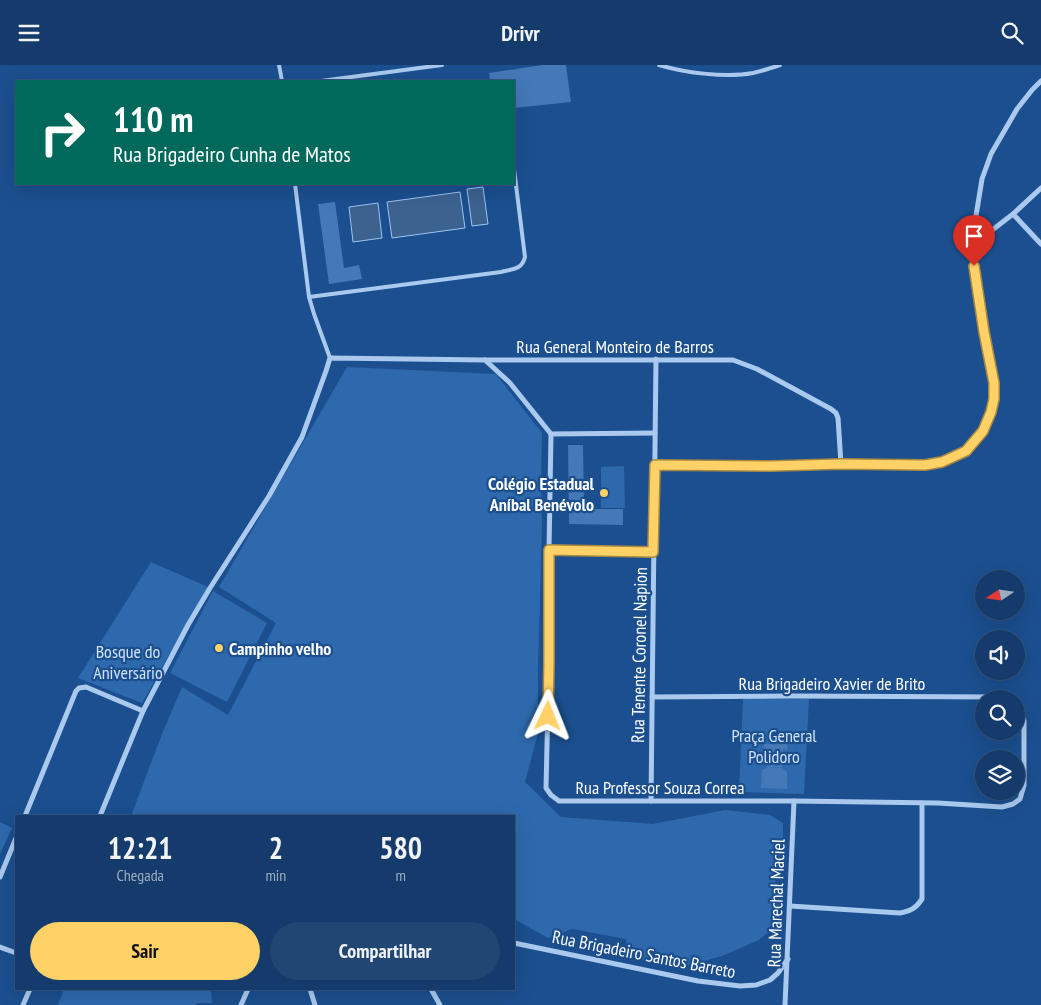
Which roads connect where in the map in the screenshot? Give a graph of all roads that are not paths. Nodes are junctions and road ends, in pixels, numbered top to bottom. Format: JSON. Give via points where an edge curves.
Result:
{"nodes":[{"id":1,"x":280,"y":65,"type":"edge"},
{"id":2,"x":442,"y":65,"type":"edge"},
{"id":3,"x":659,"y":65,"type":"edge"},
{"id":4,"x":780,"y":65,"type":"edge"},
{"id":5,"x":282,"y":80,"type":"edge"},
{"id":6,"x":329,"y":80,"type":"edge"},
{"id":7,"x":1041,"y":81,"type":"edge"},
{"id":8,"x":515,"y":177,"type":"edge"},
{"id":9,"x":295,"y":185,"type":"edge"},
{"id":10,"x":1041,"y":188,"type":"edge"},
{"id":11,"x":1013,"y":214,"type":"junction"},
{"id":12,"x":975,"y":219,"type":"junction"},
{"id":13,"x":991,"y":231,"type":"junction"},
{"id":14,"x":1041,"y":245,"type":"edge"},
{"id":15,"x":974,"y":256,"type":"junction"},
{"id":16,"x":309,"y":297,"type":"junction"},
{"id":17,"x":330,"y":358,"type":"junction"},
{"id":18,"x":656,"y":359,"type":"junction"},
{"id":19,"x":485,"y":360,"type":"junction"},
{"id":20,"x":655,"y":433,"type":"junction"},
{"id":21,"x":551,"y":434,"type":"junction"},
{"id":22,"x":841,"y":464,"type":"junction"},
{"id":23,"x":655,"y":465,"type":"junction"},
{"id":24,"x":549,"y":550,"type":"junction"},
{"id":25,"x":653,"y":552,"type":"junction"},
{"id":26,"x":652,"y":697,"type":"junction"},
{"id":27,"x":975,"y":698,"type":"edge"},
{"id":28,"x":143,"y":711,"type":"junction"},
{"id":29,"x":1024,"y":740,"type":"edge"},
{"id":30,"x":651,"y":801,"type":"junction"},
{"id":31,"x":794,"y":801,"type":"junction"},
{"id":32,"x":922,"y":803,"type":"junction"},
{"id":33,"x":25,"y":815,"type":"edge"},
{"id":34,"x":100,"y":815,"type":"edge"},
{"id":35,"x":15,"y":840,"type":"edge"},
{"id":36,"x":0,"y":877,"type":"edge"},
{"id":37,"x":790,"y":905,"type":"junction"},
{"id":38,"x":515,"y":943,"type":"edge"},
{"id":39,"x":0,"y":947,"type":"edge"},
{"id":40,"x":15,"y":953,"type":"edge"},
{"id":41,"x":788,"y":959,"type":"junction"},
{"id":42,"x":30,"y":990,"type":"edge"},
{"id":43,"x":248,"y":990,"type":"edge"},
{"id":44,"x":310,"y":990,"type":"edge"},
{"id":45,"x":432,"y":990,"type":"edge"},
{"id":46,"x":23,"y":1005,"type":"edge"},
{"id":47,"x":241,"y":1005,"type":"edge"},
{"id":48,"x":315,"y":1005,"type":"edge"},
{"id":49,"x":440,"y":1005,"type":"edge"},
{"id":50,"x":785,"y":1005,"type":"edge"}],
"edges":[{"from":1,"to":5,"type":"lane"},
{"from":2,"to":6,"type":"lane"},
{"from":3,"to":4,"type":"lane","via":[[730,75],[754,73]]},
{"from":7,"to":12,"type":"street","via":[[1017,109],[991,154],[982,179]]},
{"from":8,"to":16,"type":"lane","via":[[525,257],[519,268]]},
{"from":9,"to":16,"type":"lane"},
{"from":10,"to":11,"type":"street"},
{"from":11,"to":13,"type":"street"},
{"from":11,"to":14,"type":"street"},
{"from":12,"to":13,"type":"street"},
{"from":12,"to":15,"type":"street"},
{"from":13,"to":15,"type":"street"},
{"from":15,"to":22,"type":"street","via":[[982,323],[994,383],[994,399],[983,431],[966,451],[942,462],[925,465]]},
{"from":16,"to":17,"type":"lane"},
{"from":17,"to":19,"type":"street","name":"Rua General Monteiro de Barros"},
{"from":17,"to":28,"type":"street","via":[[302,437],[269,497],[205,595]]},
{"from":18,"to":19,"type":"street","name":"Rua General Monteiro de Barros"},
{"from":18,"to":20,"type":"street","name":"Rua Tenente Coronel Napion"},
{"from":18,"to":22,"type":"street","name":"Rua General Monteiro de Barros","via":[[733,360],[757,369],[831,409],[838,418]]},
{"from":19,"to":21,"type":"street","via":[[510,383]]},
{"from":20,"to":21,"type":"street"},
{"from":20,"to":23,"type":"street","name":"Rua Tenente Coronel Napion"},
{"from":21,"to":24,"type":"street","name":"Rua Professor Souza Correa"},
{"from":22,"to":23,"type":"street"},
{"from":23,"to":25,"type":"street","name":"Rua Tenente Coronel Napion"},
{"from":24,"to":25,"type":"street"},
{"from":24,"to":30,"type":"street","name":"Rua Professor Souza Correa","via":[[546,788],[559,801]]},
{"from":25,"to":26,"type":"street","name":"Rua Tenente Coronel Napion"},
{"from":26,"to":27,"type":"street","name":"Rua Brigadeiro Xavier de Brito"},
{"from":26,"to":30,"type":"street","name":"Rua Tenente Coronel Napion"},
{"from":28,"to":33,"type":"street","via":[[86,687],[79,688]]},
{"from":28,"to":34,"type":"street"},
{"from":29,"to":32,"type":"street","name":"Rua Professor Souza Correa","via":[[1024,785],[1020,799],[1013,804],[1002,807]]},
{"from":30,"to":31,"type":"street","name":"Rua Professor Souza Correa"},
{"from":31,"to":32,"type":"street","name":"Rua Professor Souza Correa"},
{"from":31,"to":37,"type":"street","name":"Rua Marechal Maciel"},
{"from":32,"to":37,"type":"street","via":[[922,899],[917,907],[900,913]]},
{"from":35,"to":36,"type":"street"},
{"from":37,"to":41,"type":"street","name":"Rua Marechal Maciel"},
{"from":38,"to":41,"type":"street","name":"Rua Brigadeiro Santos Barreto","via":[[698,981],[740,986],[770,980]]},
{"from":39,"to":40,"type":"street"},
{"from":41,"to":50,"type":"street","name":"Rua Marechal Maciel"},
{"from":42,"to":46,"type":"street"},
{"from":43,"to":47,"type":"street"},
{"from":44,"to":48,"type":"street"},
{"from":45,"to":49,"type":"street"}]}
